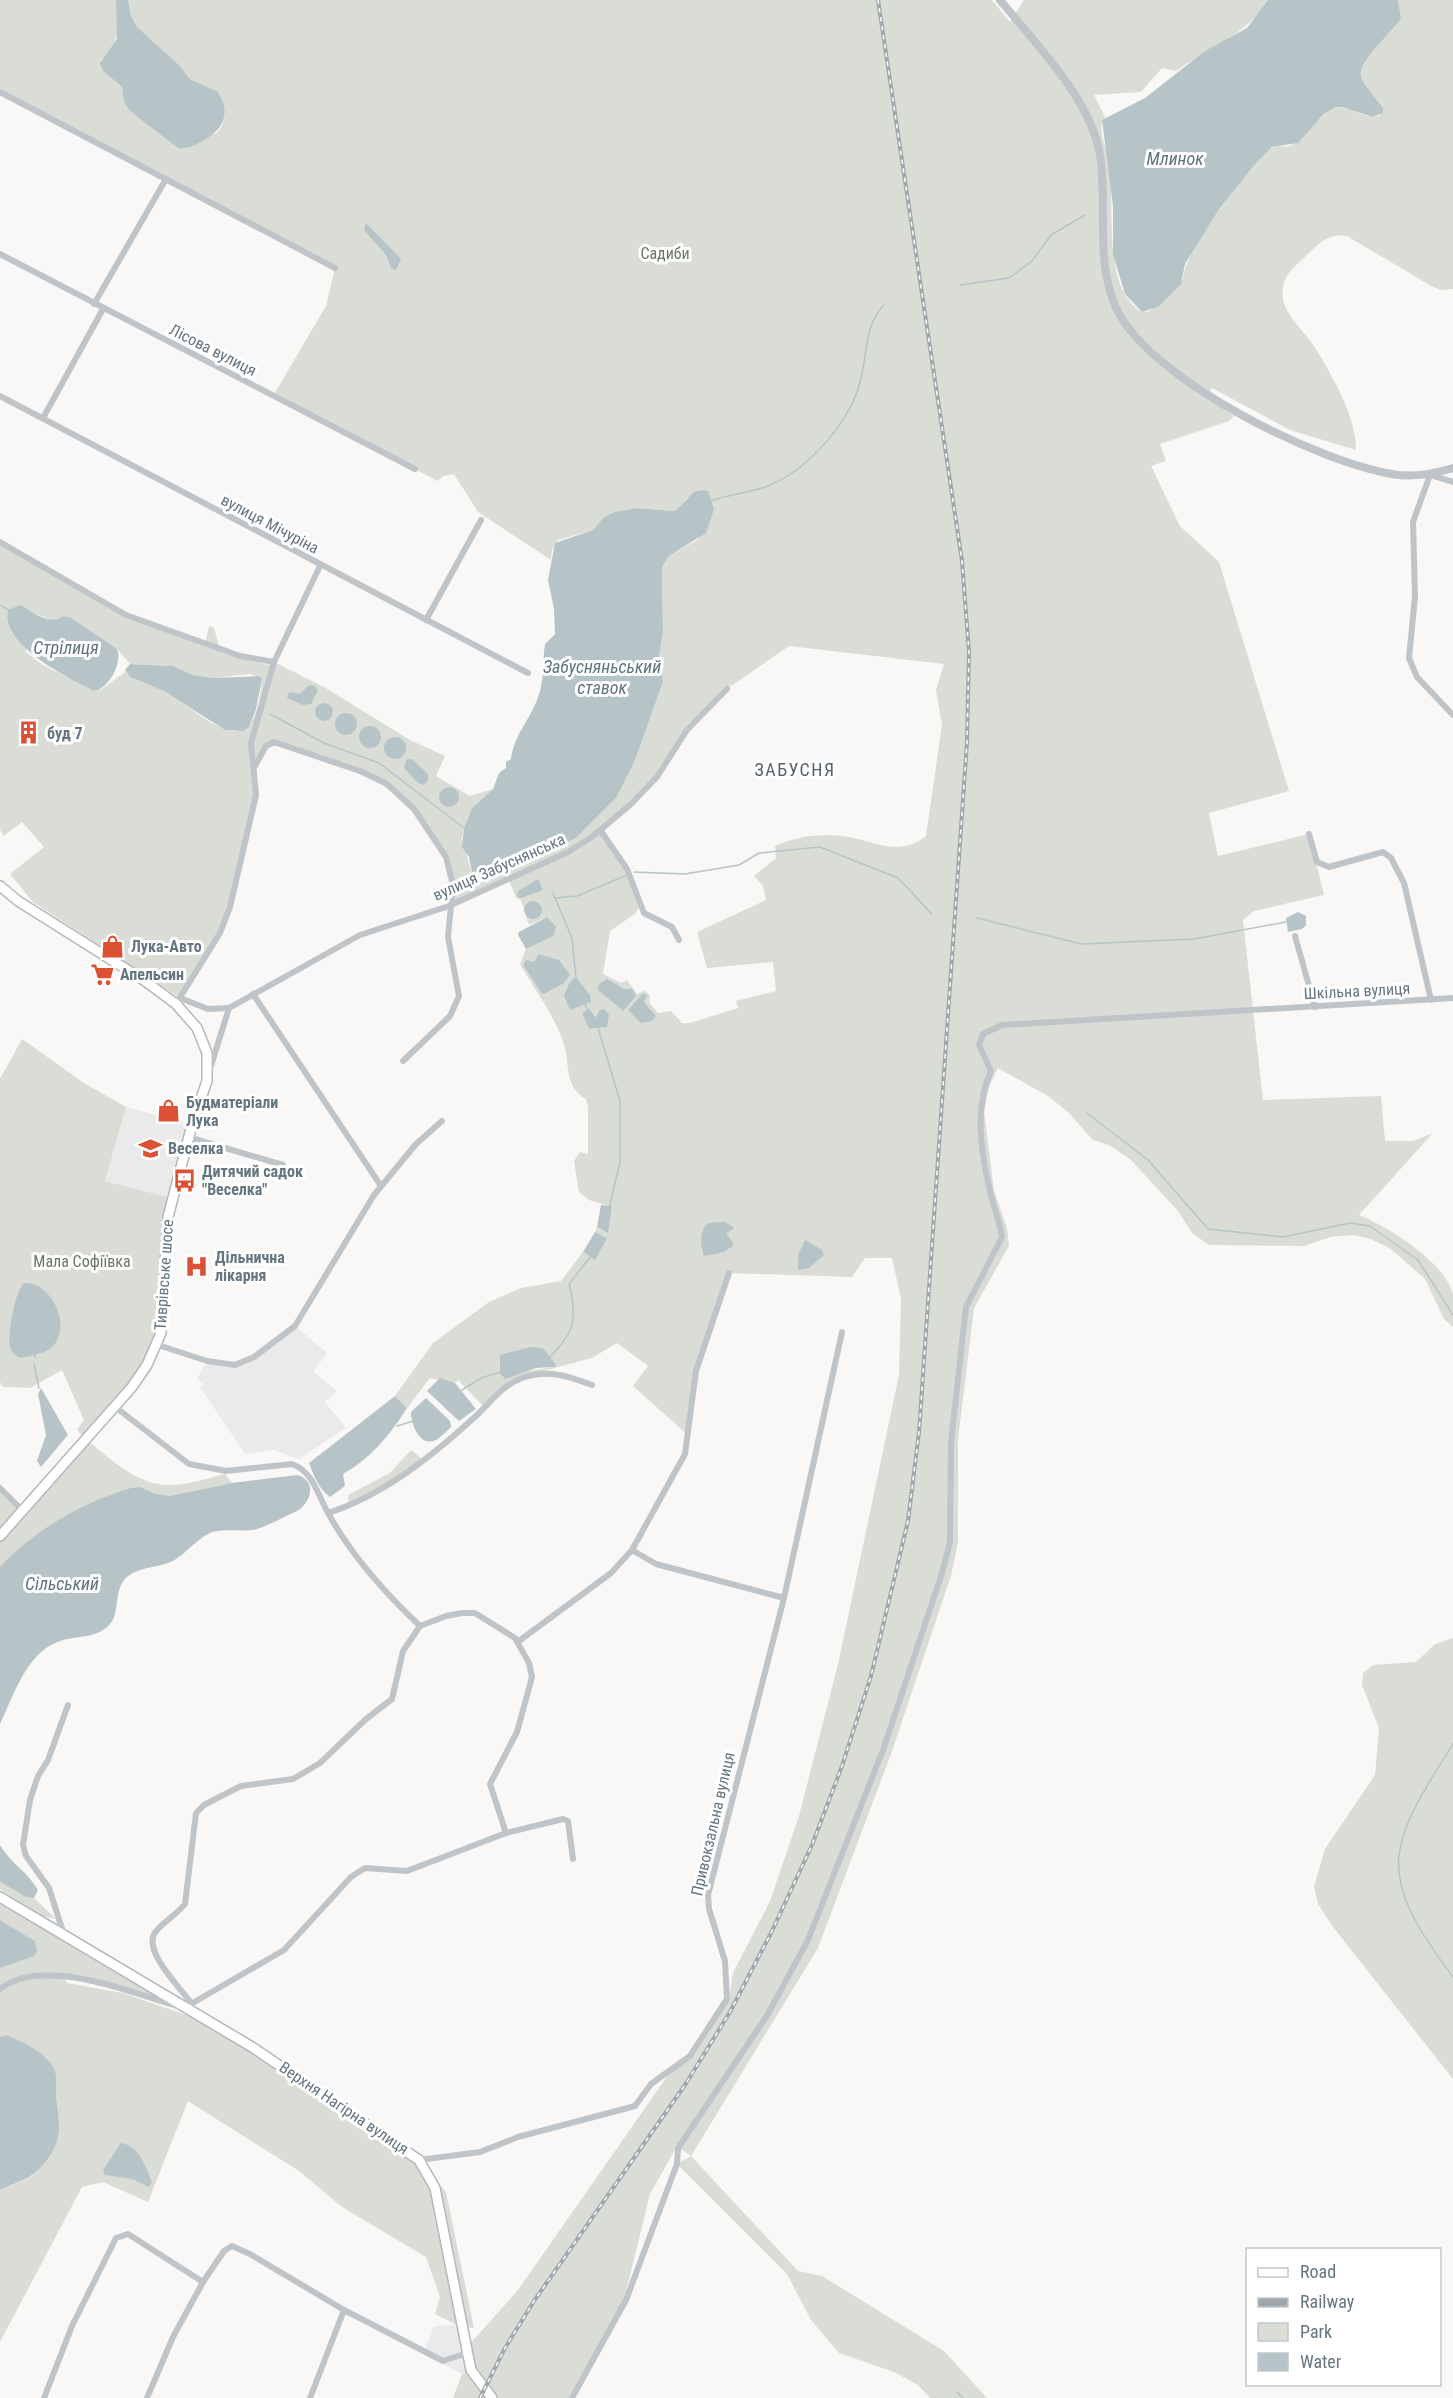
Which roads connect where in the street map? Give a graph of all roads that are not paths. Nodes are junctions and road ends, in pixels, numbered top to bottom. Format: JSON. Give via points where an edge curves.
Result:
{"nodes":[{"id":1,"x":1000,"y":0,"type":"edge"},
{"id":2,"x":0,"y":92,"type":"edge"},
{"id":3,"x":166,"y":179,"type":"junction"},
{"id":4,"x":0,"y":254,"type":"edge"},
{"id":5,"x":335,"y":268,"type":"dead end"},
{"id":6,"x":94,"y":304,"type":"junction"},
{"id":7,"x":103,"y":309,"type":"junction"},
{"id":8,"x":0,"y":396,"type":"edge"},
{"id":9,"x":43,"y":418,"type":"junction"},
{"id":10,"x":1453,"y":468,"type":"edge"},
{"id":11,"x":416,"y":469,"type":"dead end"},
{"id":12,"x":1430,"y":475,"type":"junction"},
{"id":13,"x":1453,"y":482,"type":"edge"},
{"id":14,"x":481,"y":520,"type":"dead end"},
{"id":15,"x":0,"y":542,"type":"edge"},
{"id":16,"x":320,"y":566,"type":"junction"},
{"id":17,"x":426,"y":620,"type":"junction"},
{"id":18,"x":274,"y":662,"type":"junction"},
{"id":19,"x":528,"y":673,"type":"dead end"},
{"id":20,"x":727,"y":689,"type":"dead end"},
{"id":21,"x":1453,"y":715,"type":"edge"},
{"id":22,"x":255,"y":766,"type":"junction"},
{"id":23,"x":601,"y":831,"type":"junction"},
{"id":24,"x":1309,"y":834,"type":"dead end"},
{"id":25,"x":2,"y":890,"type":"edge"},
{"id":26,"x":449,"y":906,"type":"junction"},
{"id":27,"x":1295,"y":936,"type":"dead end"},
{"id":28,"x":679,"y":940,"type":"dead end"},
{"id":29,"x":253,"y":994,"type":"junction"},
{"id":30,"x":1453,"y":998,"type":"edge"},
{"id":31,"x":1431,"y":1000,"type":"junction"},
{"id":32,"x":178,"y":1001,"type":"junction"},
{"id":33,"x":1315,"y":1007,"type":"junction"},
{"id":34,"x":228,"y":1008,"type":"junction"},
{"id":35,"x":403,"y":1061,"type":"dead end"},
{"id":36,"x":209,"y":1071,"type":"junction"},
{"id":37,"x":442,"y":1121,"type":"dead end"},
{"id":38,"x":188,"y":1137,"type":"junction"},
{"id":39,"x":283,"y":1165,"type":"dead end"},
{"id":40,"x":381,"y":1186,"type":"junction"},
{"id":41,"x":729,"y":1273,"type":"dead end"},
{"id":42,"x":842,"y":1332,"type":"dead end"},
{"id":43,"x":158,"y":1345,"type":"junction"},
{"id":44,"x":592,"y":1385,"type":"dead end"},
{"id":45,"x":114,"y":1406,"type":"junction"},
{"id":46,"x":0,"y":1488,"type":"edge"},
{"id":47,"x":22,"y":1510,"type":"junction"},
{"id":48,"x":328,"y":1513,"type":"junction"},
{"id":49,"x":0,"y":1536,"type":"edge"},
{"id":50,"x":632,"y":1550,"type":"junction"},
{"id":51,"x":784,"y":1598,"type":"junction"},
{"id":52,"x":420,"y":1626,"type":"junction"},
{"id":53,"x":519,"y":1641,"type":"junction"},
{"id":54,"x":68,"y":1705,"type":"dead end"},
{"id":55,"x":506,"y":1833,"type":"junction"},
{"id":56,"x":573,"y":1859,"type":"dead end"},
{"id":57,"x":0,"y":1897,"type":"edge"},
{"id":58,"x":64,"y":1935,"type":"junction"},
{"id":59,"x":0,"y":1989,"type":"edge"},
{"id":60,"x":190,"y":2006,"type":"junction"},
{"id":61,"x":419,"y":2160,"type":"junction"},
{"id":62,"x":204,"y":2282,"type":"junction"},
{"id":63,"x":344,"y":2310,"type":"junction"},
{"id":64,"x":467,"y":2352,"type":"junction"},
{"id":65,"x":44,"y":2398,"type":"edge"},
{"id":66,"x":147,"y":2398,"type":"edge"},
{"id":67,"x":310,"y":2398,"type":"edge"},
{"id":68,"x":492,"y":2398,"type":"edge"},
{"id":69,"x":572,"y":2398,"type":"edge"}],
"edges":[{"from":1,"to":12,"type":"street","via":[[1065,82],[1090,122],[1101,164],[1107,279],[1118,310],[1135,336],[1182,377],[1281,435],[1359,465],[1400,475]]},
{"from":2,"to":3,"type":"street"},
{"from":3,"to":5,"type":"street"},
{"from":3,"to":6,"type":"street"},
{"from":4,"to":6,"type":"street","name":"Лісова вулиця"},
{"from":6,"to":7,"type":"street","name":"Лісова вулиця"},
{"from":7,"to":9,"type":"street"},
{"from":7,"to":11,"type":"street","name":"Лісова вулиця"},
{"from":8,"to":9,"type":"street","name":"вулиця Мічуріна"},
{"from":9,"to":16,"type":"street","name":"вулиця Мічуріна"},
{"from":10,"to":12,"type":"street"},
{"from":12,"to":13,"type":"street"},
{"from":12,"to":21,"type":"street","via":[[1413,522],[1415,596],[1408,650],[1417,677]]},
{"from":14,"to":17,"type":"street"},
{"from":15,"to":18,"type":"street","via":[[126,615],[240,656]]},
{"from":16,"to":17,"type":"street","name":"вулиця Мічуріна"},
{"from":16,"to":18,"type":"street"},
{"from":17,"to":19,"type":"street","name":"вулиця Мічуріна"},
{"from":18,"to":22,"type":"street","via":[[251,743]]},
{"from":20,"to":23,"type":"street","name":"вулиця Забуснянська","via":[[687,730],[657,777]]},
{"from":22,"to":26,"type":"street","via":[[266,746],[279,742],[387,784],[414,809],[442,848],[452,879]]},
{"from":22,"to":32,"type":"street","via":[[256,795],[230,908],[220,933]]},
{"from":23,"to":26,"type":"street","name":"вулиця Забуснянська","via":[[568,852]]},
{"from":23,"to":28,"type":"street","via":[[622,860],[644,913],[672,927]]},
{"from":24,"to":31,"type":"street","via":[[1317,862],[1329,867],[1372,853],[1383,852],[1391,858],[1404,883]]},
{"from":25,"to":32,"type":"main road","name":"Тиврівське шосе"},
{"from":26,"to":29,"type":"street","name":"вулиця Забуснянська","via":[[360,935]]},
{"from":26,"to":35,"type":"street","via":[[448,937],[460,990],[458,1003],[435,1032]]},
{"from":27,"to":33,"type":"street"},
{"from":29,"to":34,"type":"street","name":"вулиця Забуснянська"},
{"from":29,"to":40,"type":"street"},
{"from":30,"to":31,"type":"street","name":"Шкільна вулиця"},
{"from":31,"to":33,"type":"street","name":"Шкільна вулиця"},
{"from":32,"to":34,"type":"street","via":[[208,1009]]},
{"from":32,"to":36,"type":"main road","name":"Тиврівське шосе","via":[[202,1037]]},
{"from":33,"to":69,"type":"street","name":"Шкільна вулиця","via":[[1002,1025],[987,1030],[980,1040],[991,1071],[980,1113],[990,1191],[1002,1237],[966,1307],[951,1443],[950,1542],[942,1574],[883,1750],[808,1940],[768,2014],[678,2148],[677,2164],[626,2300]]},
{"from":34,"to":36,"type":"street"},
{"from":36,"to":38,"type":"main road","name":"Тиврівське шосе"},
{"from":37,"to":40,"type":"street","via":[[416,1144]]},
{"from":38,"to":39,"type":"street"},
{"from":38,"to":43,"type":"main road","name":"Тиврівське шосе","via":[[168,1217],[164,1317]]},
{"from":40,"to":43,"type":"street","via":[[301,1321],[254,1357],[229,1365]]},
{"from":41,"to":50,"type":"street","via":[[696,1371],[683,1460]]},
{"from":42,"to":51,"type":"street","name":"Привокзальна вулиця"},
{"from":43,"to":45,"type":"main road","name":"Тиврівське шосе","via":[[139,1378]]},
{"from":44,"to":48,"type":"street","via":[[556,1372],[515,1382],[397,1480],[365,1500]]},
{"from":45,"to":47,"type":"main road","name":"Тиврівське шосе"},
{"from":45,"to":48,"type":"street","via":[[189,1464],[226,1471],[280,1465],[301,1467]]},
{"from":46,"to":47,"type":"street"},
{"from":47,"to":49,"type":"main road","name":"Тиврівське шосе"},
{"from":48,"to":52,"type":"street","via":[[366,1568]]},
{"from":50,"to":51,"type":"street","via":[[656,1564]]},
{"from":50,"to":53,"type":"street","via":[[611,1573]]},
{"from":51,"to":61,"type":"street","name":"Привокзальна вулиця","via":[[708,1895],[727,1970],[727,1999],[699,2045],[651,2084],[635,2106],[518,2137],[480,2152]]},
{"from":52,"to":53,"type":"street","via":[[446,1616],[475,1613]]},
{"from":52,"to":60,"type":"street","via":[[403,1651],[392,1699],[320,1763],[293,1779],[241,1786],[196,1813],[185,1904],[152,1938],[155,1955]]},
{"from":53,"to":55,"type":"street","via":[[530,1663],[529,1695],[517,1732],[490,1784]]},
{"from":54,"to":58,"type":"street","via":[[30,1800],[23,1845],[26,1856],[49,1888]]},
{"from":55,"to":56,"type":"street","via":[[563,1819],[568,1821]]},
{"from":55,"to":60,"type":"street","via":[[407,1871],[365,1868],[351,1877],[284,1950]]},
{"from":57,"to":58,"type":"main road"},
{"from":58,"to":60,"type":"main road","name":"Верхня Нагірна вулиця"},
{"from":59,"to":60,"type":"street","via":[[30,1976],[64,1976]]},
{"from":60,"to":61,"type":"main road","name":"Верхня Нагірна вулиця"},
{"from":61,"to":64,"type":"main road","name":"Верхня Нагірна вулиця","via":[[435,2188]]},
{"from":62,"to":63,"type":"street","via":[[224,2251],[232,2246]]},
{"from":62,"to":65,"type":"street","via":[[128,2234],[116,2238],[72,2326]]},
{"from":62,"to":66,"type":"street","via":[[173,2337]]},
{"from":63,"to":64,"type":"street","via":[[443,2361]]},
{"from":63,"to":67,"type":"street"},
{"from":64,"to":68,"type":"main road","name":"Верхня Нагірна вулиця","via":[[474,2376]]}]}
